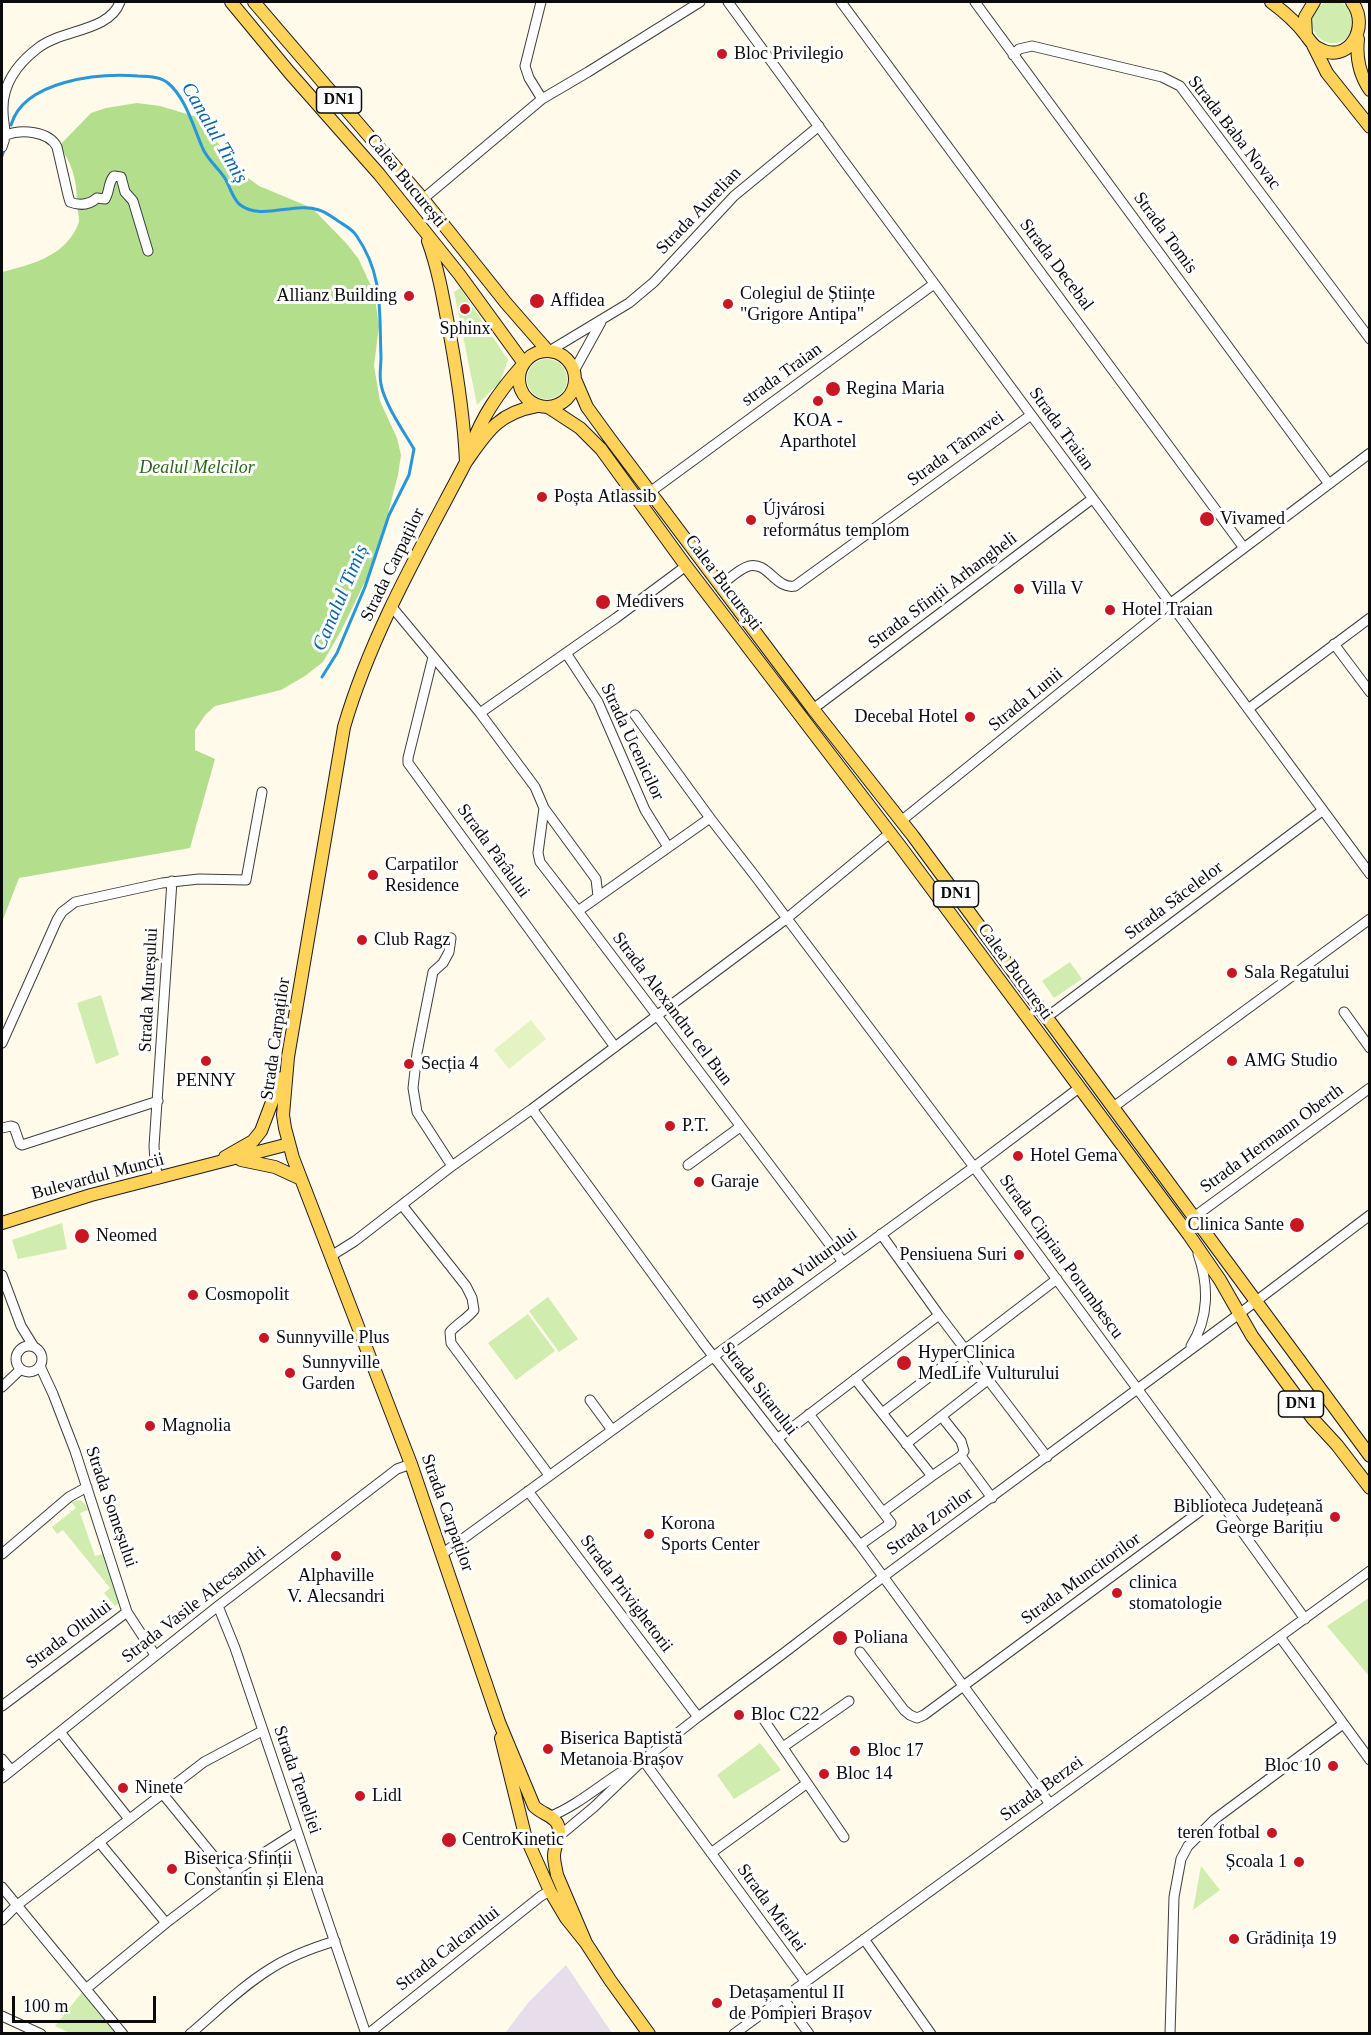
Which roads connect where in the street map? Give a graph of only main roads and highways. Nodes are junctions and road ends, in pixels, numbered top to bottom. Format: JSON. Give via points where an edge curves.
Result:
{"nodes":[{"id":1,"x":231,"y":2,"type":"edge"},
{"id":2,"x":254,"y":2,"type":"edge"},
{"id":3,"x":1271,"y":2,"type":"edge"},
{"id":4,"x":1314,"y":2,"type":"edge"},
{"id":5,"x":1352,"y":2,"type":"edge"},
{"id":6,"x":1363,"y":30,"type":"edge"},
{"id":7,"x":1309,"y":39,"type":"junction"},
{"id":8,"x":1370,"y":90,"type":"edge"},
{"id":9,"x":1370,"y":127,"type":"edge"},
{"id":10,"x":426,"y":234,"type":"junction"},
{"id":11,"x":549,"y":350,"type":"junction"},
{"id":12,"x":522,"y":365,"type":"junction"},
{"id":13,"x":575,"y":375,"type":"junction"},
{"id":14,"x":542,"y":406,"type":"junction"},
{"id":15,"x":466,"y":462,"type":"junction"},
{"id":16,"x":288,"y":1056,"type":"junction"},
{"id":17,"x":289,"y":1144,"type":"junction"},
{"id":18,"x":236,"y":1159,"type":"junction"},
{"id":19,"x":205,"y":1167,"type":"junction"},
{"id":20,"x":301,"y":1179,"type":"junction"},
{"id":21,"x":2,"y":1223,"type":"edge"},
{"id":22,"x":1367,"y":1447,"type":"edge"},
{"id":23,"x":1370,"y":1488,"type":"edge"},
{"id":24,"x":499,"y":1722,"type":"junction"},
{"id":25,"x":547,"y":1816,"type":"junction"},
{"id":26,"x":525,"y":1830,"type":"junction"},
{"id":27,"x":557,"y":1840,"type":"junction"},
{"id":28,"x":531,"y":1845,"type":"junction"},
{"id":29,"x":586,"y":1943,"type":"junction"},
{"id":30,"x":649,"y":2034,"type":"edge"}],
"edges":[{"from":1,"to":10,"type":"main road","name":"Calea București","number":"DN1"},
{"from":2,"to":11,"type":"main road","name":"Calea București","number":"DN1"},
{"from":3,"to":7,"type":"main road"},
{"from":4,"to":7,"type":"main road","via":[[1305,17],[1304,29]]},
{"from":5,"to":6,"type":"main road","via":[[1360,12]]},
{"from":6,"to":7,"type":"main road","via":[[1347,49],[1332,52],[1318,48]]},
{"from":6,"to":8,"type":"main road","via":[[1358,61]]},
{"from":7,"to":9,"type":"main road","via":[[1327,73]]},
{"from":10,"to":12,"type":"main road","name":"Calea București","number":"DN1"},
{"from":10,"to":15,"type":"main road","via":[[440,281],[457,370]]},
{"from":11,"to":12,"type":"main road","via":[[531,355]]},
{"from":11,"to":13,"type":"main road","number":"DN1","via":[[566,357]]},
{"from":12,"to":14,"type":"main road","number":"DN1","via":[[519,386],[529,401]]},
{"from":12,"to":15,"type":"main road","name":"Strada Carpaților","via":[[483,418]]},
{"from":13,"to":14,"type":"main road","via":[[574,388],[564,402]]},
{"from":13,"to":22,"type":"main road","name":"Calea București","number":"DN1","via":[[592,414],[902,821]]},
{"from":14,"to":15,"type":"main road","name":"Strada Carpaților","via":[[512,412],[501,419]]},
{"from":14,"to":23,"type":"main road","name":"Calea București","number":"DN1","via":[[580,428],[601,449],[1189,1235],[1252,1336]]},
{"from":15,"to":16,"type":"main road","name":"Strada Carpaților","via":[[392,607],[363,671],[344,727]]},
{"from":16,"to":17,"type":"main road","name":"Strada Carpaților","via":[[283,1115]]},
{"from":16,"to":19,"type":"main road","name":"Bulevardul Muncii","via":[[258,1136]]},
{"from":17,"to":18,"type":"main road","name":"Bulevardul Muncii"},
{"from":17,"to":20,"type":"main road","name":"Strada Carpaților"},
{"from":18,"to":19,"type":"main road","name":"Bulevardul Muncii"},
{"from":18,"to":20,"type":"main road","name":"Bulevardul Muncii","via":[[268,1165]]},
{"from":19,"to":21,"type":"main road","name":"Bulevardul Muncii"},
{"from":20,"to":24,"type":"main road","name":"Strada Carpaților","via":[[411,1464]]},
{"from":24,"to":25,"type":"main road","name":"Strada Carpaților","via":[[534,1806]]},
{"from":24,"to":26,"type":"main road","name":"Strada Carpaților"},
{"from":25,"to":26,"type":"main road","via":[[534,1817]]},
{"from":25,"to":27,"type":"main road","name":"Strada Carpaților","via":[[558,1828]]},
{"from":26,"to":28,"type":"main road","name":"Strada Carpaților"},
{"from":27,"to":28,"type":"main road","via":[[541,1849]]},
{"from":27,"to":29,"type":"main road","name":"Strada Carpaților","via":[[557,1875]]},
{"from":28,"to":29,"type":"main road","name":"Strada Carpaților","via":[[550,1891]]},
{"from":29,"to":30,"type":"main road","name":"Strada Carpaților"}]}
